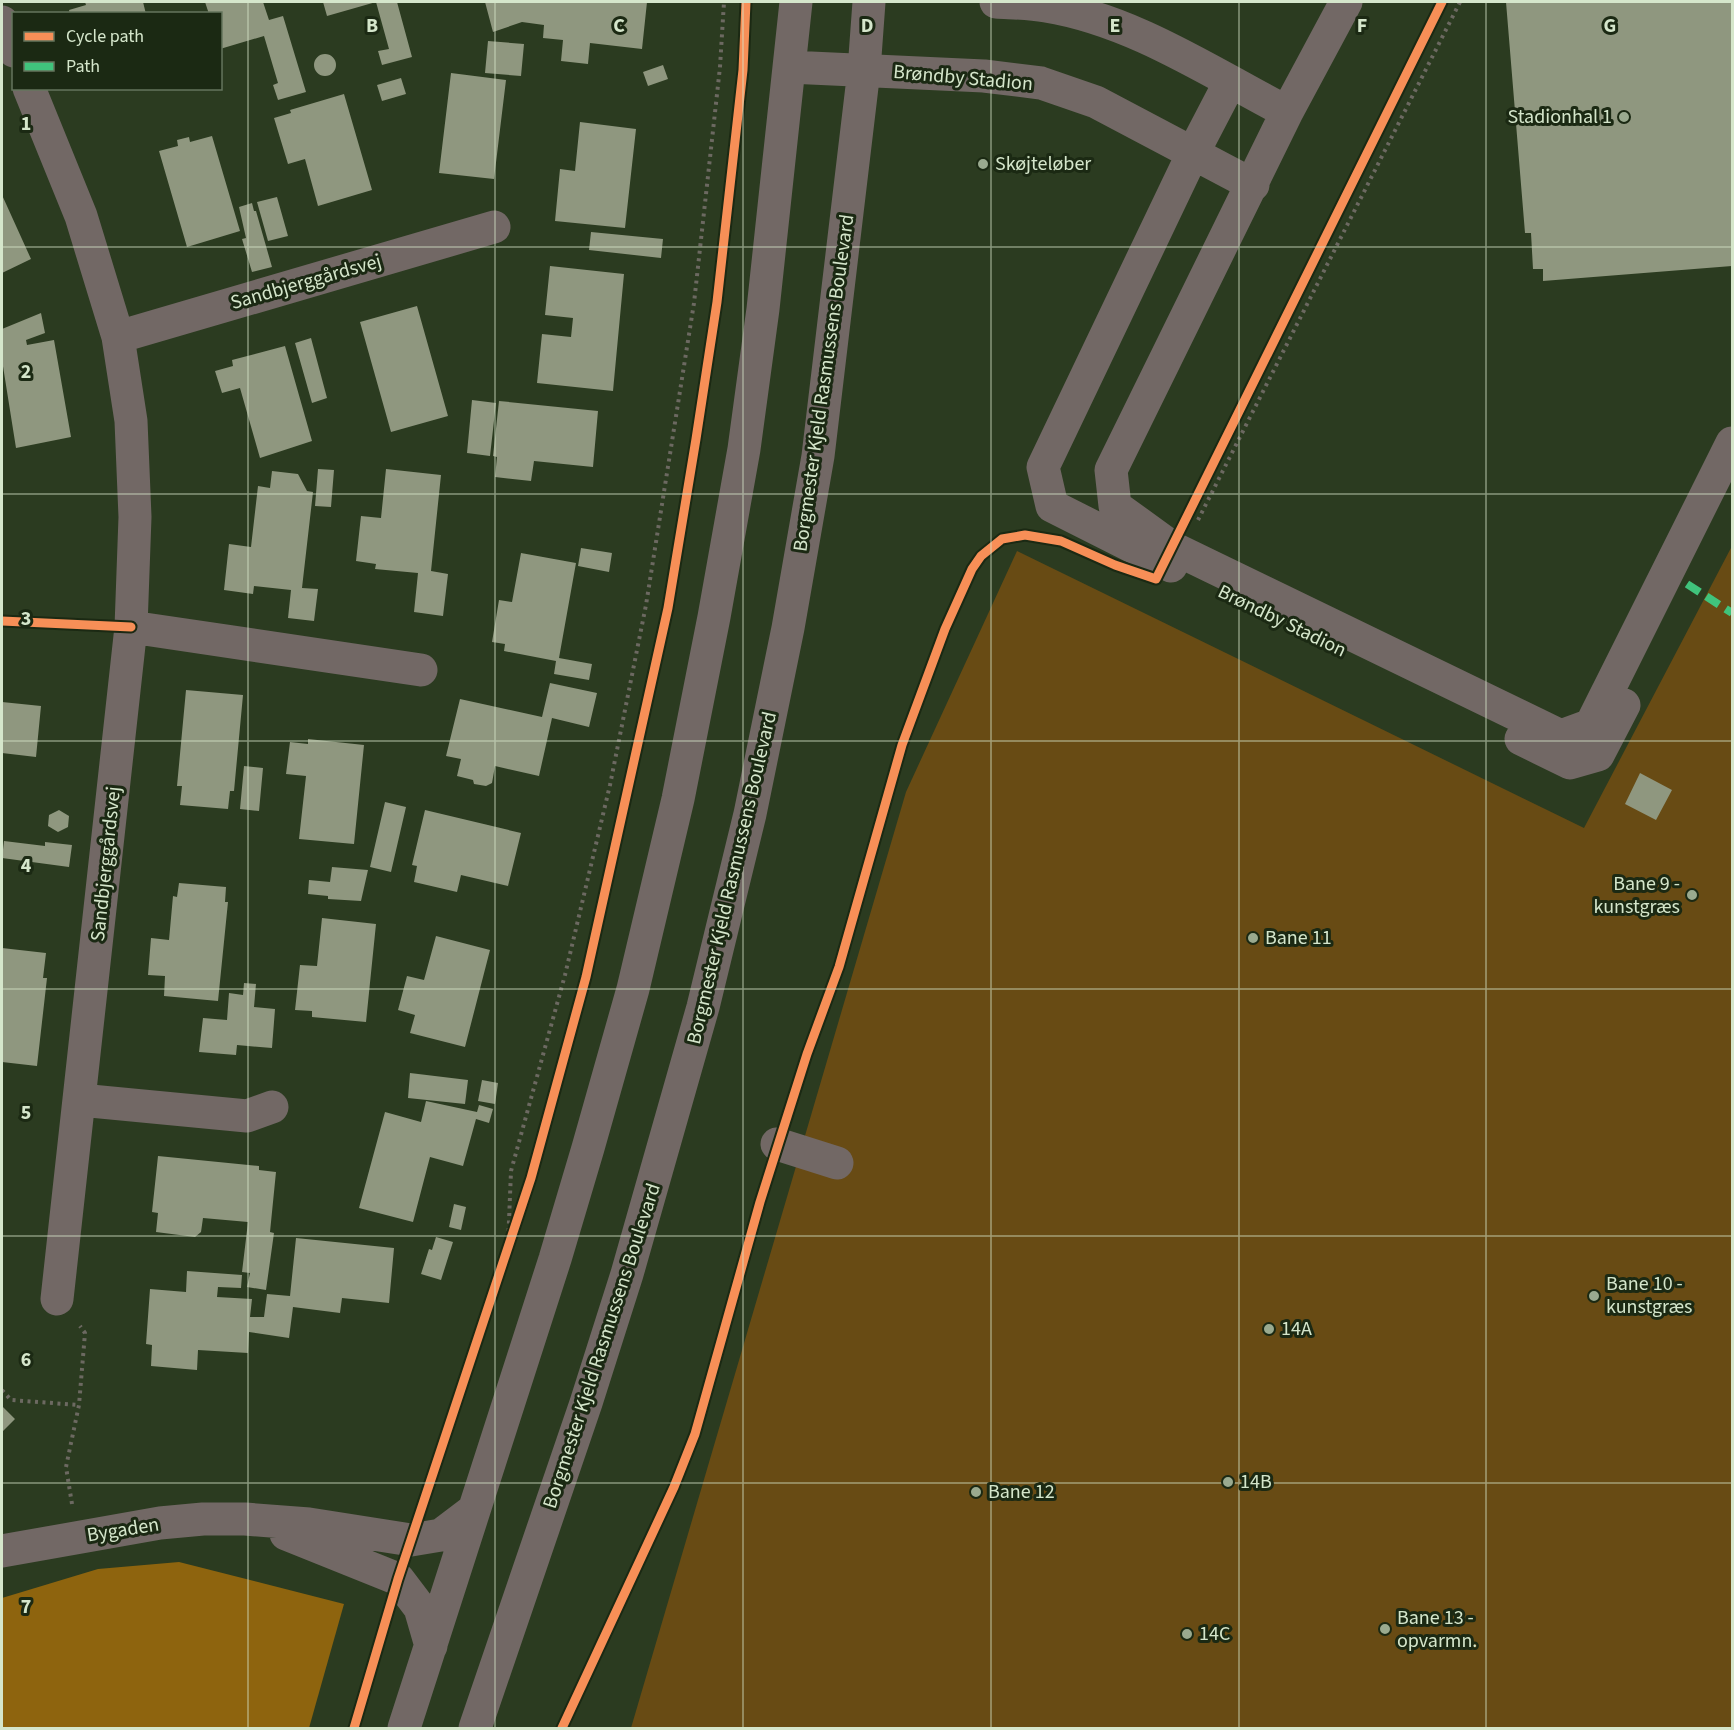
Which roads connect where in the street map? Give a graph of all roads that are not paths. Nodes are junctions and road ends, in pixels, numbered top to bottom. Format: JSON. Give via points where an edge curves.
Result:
{"nodes":[{"id":1,"x":796,"y":2,"type":"edge"},
{"id":2,"x":869,"y":2,"type":"edge"},
{"id":3,"x":996,"y":2,"type":"edge"},
{"id":4,"x":1346,"y":2,"type":"edge"},
{"id":5,"x":2,"y":22,"type":"edge"},
{"id":6,"x":12,"y":46,"type":"edge"},
{"id":7,"x":789,"y":67,"type":"junction"},
{"id":8,"x":864,"y":70,"type":"junction"},
{"id":9,"x":1230,"y":82,"type":"junction"},
{"id":10,"x":30,"y":90,"type":"edge"},
{"id":11,"x":1287,"y":112,"type":"junction"},
{"id":12,"x":1193,"y":153,"type":"junction"},
{"id":13,"x":1253,"y":185,"type":"junction"},
{"id":14,"x":494,"y":227,"type":"dead end"},
{"id":15,"x":118,"y":337,"type":"junction"},
{"id":16,"x":1732,"y":443,"type":"edge"},
{"id":17,"x":1732,"y":491,"type":"edge"},
{"id":18,"x":131,"y":627,"type":"junction"},
{"id":19,"x":420,"y":670,"type":"dead end"},
{"id":20,"x":80,"y":1101,"type":"junction"},
{"id":21,"x":272,"y":1107,"type":"dead end"},
{"id":22,"x":777,"y":1144,"type":"dead end"},
{"id":23,"x":837,"y":1163,"type":"dead end"},
{"id":24,"x":57,"y":1299,"type":"road end"},
{"id":25,"x":474,"y":1510,"type":"junction"},
{"id":26,"x":245,"y":1519,"type":"junction"},
{"id":27,"x":2,"y":1551,"type":"edge"},
{"id":28,"x":431,"y":1646,"type":"junction"},
{"id":29,"x":404,"y":1728,"type":"edge"},
{"id":30,"x":475,"y":1728,"type":"edge"}],
"edges":[{"from":1,"to":7,"type":"street"},
{"from":2,"to":8,"type":"street","name":"Borgmester Kjeld Rasmussens Boulevard"},
{"from":3,"to":9,"type":"street","via":[[1046,6],[1096,18],[1138,34]]},
{"from":4,"to":11,"type":"street","name":"Brøndby Stadion"},
{"from":5,"to":6,"type":"street"},
{"from":7,"to":8,"type":"street","name":"Brøndby Stadion"},
{"from":7,"to":25,"type":"street","via":[[744,449],[678,799],[633,989],[588,1148]]},
{"from":8,"to":12,"type":"street","name":"Brøndby Stadion","via":[[1041,83],[1096,102]]},
{"from":8,"to":30,"type":"street","name":"Borgmester Kjeld Rasmussens Boulevard","via":[[818,456],[750,814],[703,1007],[627,1275]]},
{"from":9,"to":11,"type":"street"},
{"from":9,"to":12,"type":"street","name":"Brøndby Stadion"},
{"from":10,"to":15,"type":"street","name":"Sandbjerggårdsvej","via":[[81,216]]},
{"from":11,"to":13,"type":"street","name":"Brøndby Stadion"},
{"from":12,"to":13,"type":"street","name":"Brøndby Stadion"},
{"from":12,"to":17,"type":"street","name":"Brøndby Stadion","via":[[1043,467],[1052,506],[1570,763],[1598,754]]},
{"from":13,"to":16,"type":"street","name":"Brøndby Stadion","via":[[1111,470],[1115,506],[1175,543],[1561,736],[1591,725]]},
{"from":14,"to":15,"type":"street","name":"Sandbjerggårdsvej"},
{"from":15,"to":18,"type":"street","name":"Sandbjerggårdsvej","via":[[131,421]]},
{"from":18,"to":19,"type":"street"},
{"from":18,"to":20,"type":"street","name":"Sandbjerggårdsvej"},
{"from":20,"to":21,"type":"street","via":[[247,1116]]},
{"from":20,"to":24,"type":"street","name":"Sandbjerggårdsvej"},
{"from":22,"to":23,"type":"street"},
{"from":25,"to":26,"type":"street","name":"Bygaden","via":[[441,1535],[411,1540],[309,1524]]},
{"from":25,"to":28,"type":"street"},
{"from":26,"to":27,"type":"street","name":"Bygaden","via":[[160,1523]]},
{"from":26,"to":28,"type":"street","name":"Bygaden","via":[[398,1579],[420,1608]]},
{"from":28,"to":29,"type":"street"}]}
